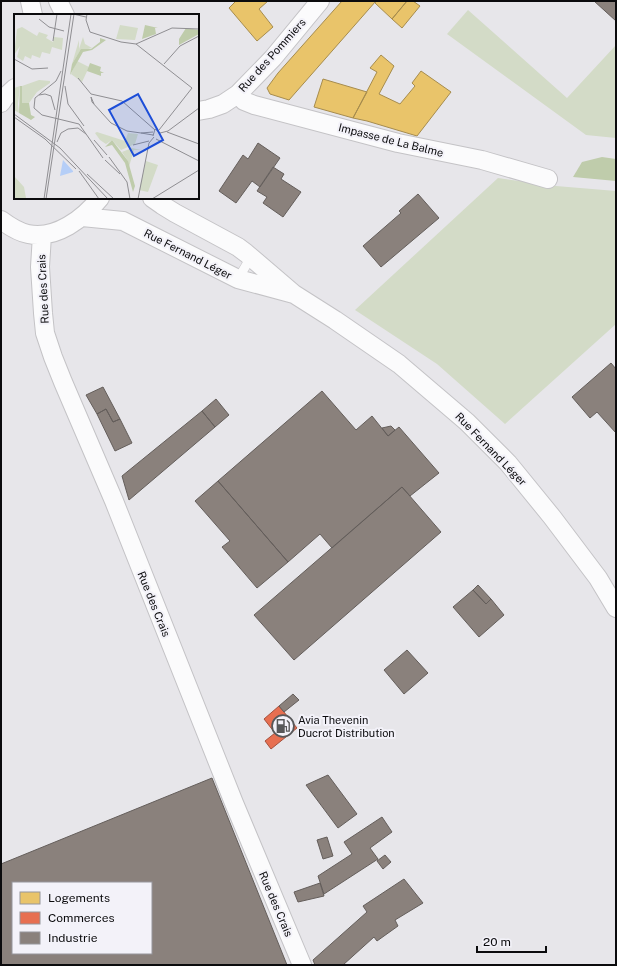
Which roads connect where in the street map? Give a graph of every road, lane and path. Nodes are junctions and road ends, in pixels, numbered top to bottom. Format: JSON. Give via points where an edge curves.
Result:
{"nodes":[{"id":1,"x":30,"y":1,"type":"edge"},
{"id":2,"x":58,"y":1,"type":"edge"},
{"id":3,"x":320,"y":1,"type":"edge"},
{"id":4,"x":33,"y":14,"type":"edge"},
{"id":5,"x":64,"y":14,"type":"edge"},
{"id":6,"x":14,"y":89,"type":"edge"},
{"id":7,"x":238,"y":94,"type":"junction"},
{"id":8,"x":1,"y":103,"type":"edge"},
{"id":9,"x":199,"y":111,"type":"edge"},
{"id":10,"x":548,"y":179,"type":"dead end"},
{"id":11,"x":99,"y":199,"type":"edge"},
{"id":12,"x":153,"y":199,"type":"edge"},
{"id":13,"x":82,"y":217,"type":"junction"},
{"id":14,"x":1,"y":220,"type":"edge"},
{"id":15,"x":42,"y":235,"type":"junction"},
{"id":16,"x":251,"y":257,"type":"junction"},
{"id":17,"x":238,"y":279,"type":"junction"},
{"id":18,"x":294,"y":294,"type":"junction"},
{"id":19,"x":616,"y":608,"type":"edge"},
{"id":20,"x":302,"y":965,"type":"edge"}],
"edges":[{"from":1,"to":4,"type":"street"},
{"from":2,"to":5,"type":"street"},
{"from":3,"to":7,"type":"street","name":"Rue des Pommiers"},
{"from":6,"to":8,"type":"street"},
{"from":7,"to":9,"type":"street","name":"Rue des Pommiers","via":[[223,104]]},
{"from":7,"to":10,"type":"street","name":"Impasse de La Balme","via":[[244,101],[254,105],[398,143],[482,160]]},
{"from":11,"to":13,"type":"street"},
{"from":12,"to":16,"type":"street","name":"Rue Fernand Léger"},
{"from":13,"to":15,"type":"street","via":[[63,229]]},
{"from":13,"to":17,"type":"street","name":"Rue Fernand Léger","via":[[123,221]]},
{"from":14,"to":15,"type":"street","via":[[19,231]]},
{"from":15,"to":20,"type":"street","name":"Rue des Crais","via":[[40,266],[45,333],[62,382],[114,501],[234,803]]},
{"from":16,"to":17,"type":"lane"},
{"from":16,"to":18,"type":"street","name":"Rue Fernand Léger"},
{"from":17,"to":18,"type":"street","name":"Rue Fernand Léger"},
{"from":18,"to":19,"type":"street","name":"Rue Fernand Léger","via":[[399,364],[467,422],[508,463],[552,516],[598,578]]}]}
